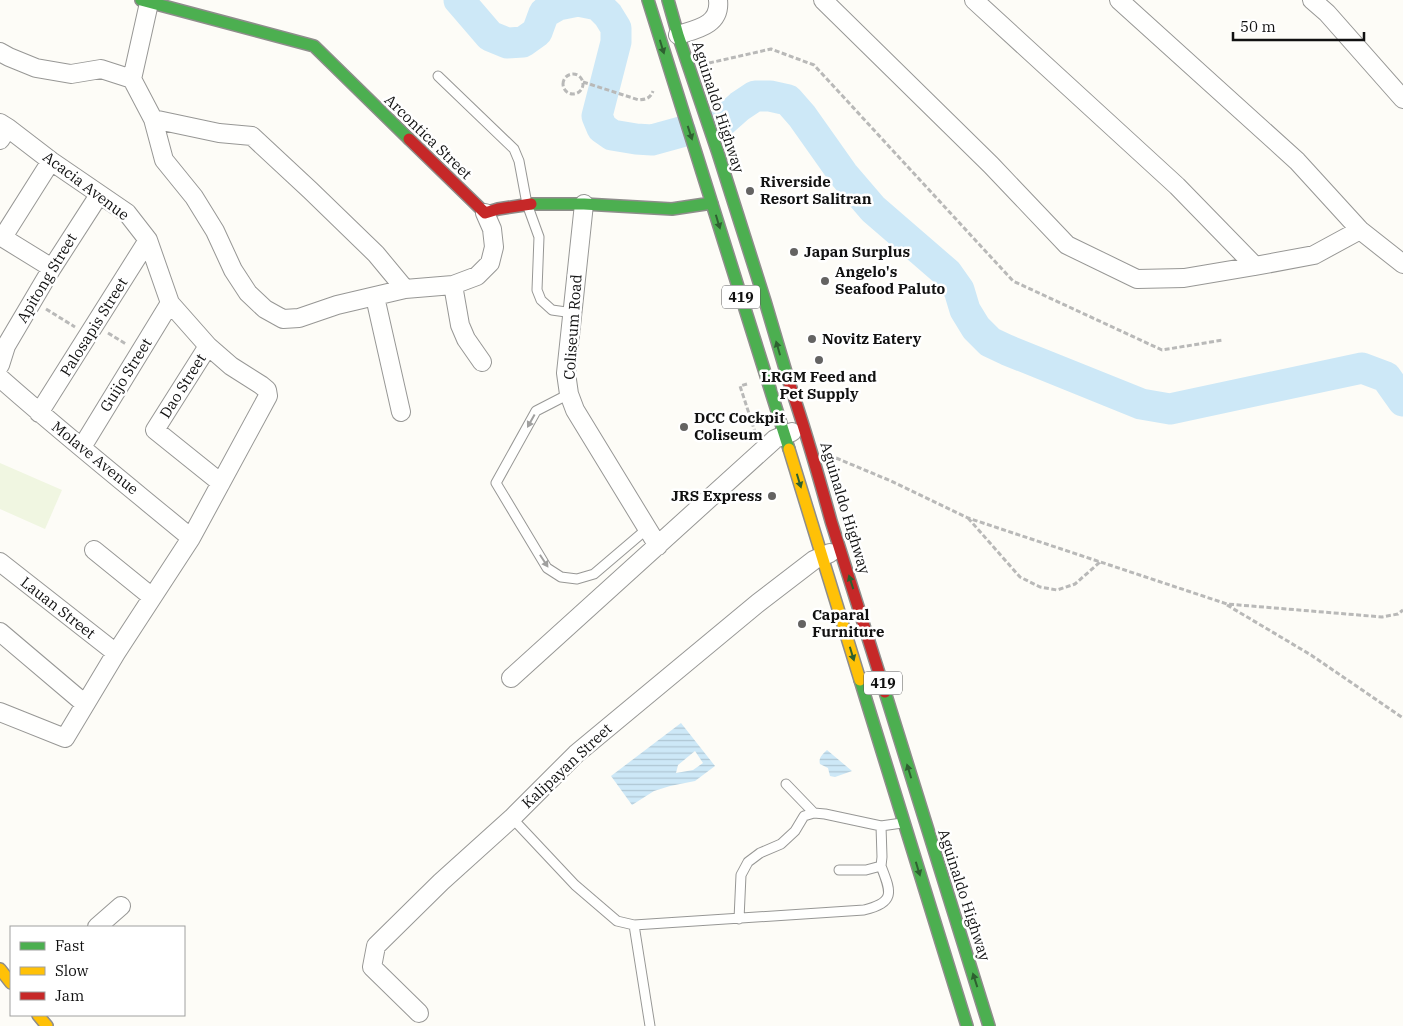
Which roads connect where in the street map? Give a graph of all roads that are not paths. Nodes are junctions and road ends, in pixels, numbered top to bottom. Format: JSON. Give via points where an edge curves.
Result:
{"nodes":[{"id":1,"x":648,"y":0,"type":"edge"},
{"id":2,"x":668,"y":0,"type":"edge"},
{"id":3,"x":718,"y":0,"type":"edge"},
{"id":4,"x":823,"y":0,"type":"edge"},
{"id":5,"x":974,"y":0,"type":"edge"},
{"id":6,"x":1119,"y":0,"type":"edge"},
{"id":7,"x":1312,"y":0,"type":"edge"},
{"id":8,"x":145,"y":2,"type":"edge"},
{"id":9,"x":678,"y":35,"type":"junction"},
{"id":10,"x":0,"y":52,"type":"edge"},
{"id":11,"x":438,"y":76,"type":"dead end"},
{"id":12,"x":132,"y":79,"type":"junction"},
{"id":13,"x":1403,"y":99,"type":"edge"},
{"id":14,"x":153,"y":119,"type":"junction"},
{"id":15,"x":3,"y":130,"type":"edge"},
{"id":16,"x":51,"y":161,"type":"junction"},
{"id":17,"x":99,"y":195,"type":"junction"},
{"id":18,"x":712,"y":203,"type":"junction"},
{"id":19,"x":526,"y":204,"type":"junction"},
{"id":20,"x":584,"y":204,"type":"junction"},
{"id":21,"x":485,"y":213,"type":"junction"},
{"id":22,"x":1360,"y":230,"type":"junction"},
{"id":23,"x":1,"y":236,"type":"edge"},
{"id":24,"x":148,"y":240,"type":"junction"},
{"id":25,"x":1403,"y":264,"type":"edge"},
{"id":26,"x":1255,"y":266,"type":"junction"},
{"id":27,"x":52,"y":268,"type":"junction"},
{"id":28,"x":454,"y":285,"type":"junction"},
{"id":29,"x":405,"y":289,"type":"junction"},
{"id":30,"x":375,"y":297,"type":"junction"},
{"id":31,"x":170,"y":304,"type":"junction"},
{"id":32,"x":573,"y":313,"type":"junction"},
{"id":33,"x":208,"y":346,"type":"junction"},
{"id":34,"x":482,"y":362,"type":"dead end"},
{"id":35,"x":0,"y":365,"type":"edge"},
{"id":36,"x":0,"y":378,"type":"edge"},
{"id":37,"x":569,"y":394,"type":"junction"},
{"id":38,"x":401,"y":412,"type":"dead end"},
{"id":39,"x":39,"y":413,"type":"junction"},
{"id":40,"x":805,"y":427,"type":"junction"},
{"id":41,"x":784,"y":434,"type":"junction"},
{"id":42,"x":82,"y":447,"type":"junction"},
{"id":43,"x":221,"y":483,"type":"junction"},
{"id":44,"x":648,"y":528,"type":"junction"},
{"id":45,"x":191,"y":538,"type":"junction"},
{"id":46,"x":658,"y":546,"type":"junction"},
{"id":47,"x":840,"y":549,"type":"junction"},
{"id":48,"x":94,"y":550,"type":"dead end"},
{"id":49,"x":822,"y":557,"type":"junction"},
{"id":50,"x":0,"y":562,"type":"edge"},
{"id":51,"x":152,"y":597,"type":"junction"},
{"id":52,"x":0,"y":632,"type":"edge"},
{"id":53,"x":116,"y":653,"type":"junction"},
{"id":54,"x":511,"y":678,"type":"dead end"},
{"id":55,"x":86,"y":704,"type":"junction"},
{"id":56,"x":0,"y":712,"type":"edge"},
{"id":57,"x":786,"y":784,"type":"dead end"},
{"id":58,"x":814,"y":814,"type":"junction"},
{"id":59,"x":512,"y":818,"type":"junction"},
{"id":60,"x":913,"y":820,"type":"junction"},
{"id":61,"x":881,"y":826,"type":"junction"},
{"id":62,"x":881,"y":866,"type":"junction"},
{"id":63,"x":839,"y":870,"type":"dead end"},
{"id":64,"x":121,"y":906,"type":"dead end"},
{"id":65,"x":739,"y":919,"type":"junction"},
{"id":66,"x":634,"y":925,"type":"junction"},
{"id":67,"x":98,"y":926,"type":"edge"},
{"id":68,"x":0,"y":969,"type":"edge"},
{"id":69,"x":10,"y":981,"type":"edge"},
{"id":70,"x":419,"y":1013,"type":"dead end"},
{"id":71,"x":39,"y":1016,"type":"edge"},
{"id":72,"x":47,"y":1026,"type":"edge"},
{"id":73,"x":650,"y":1026,"type":"edge"},
{"id":74,"x":967,"y":1026,"type":"edge"},
{"id":75,"x":989,"y":1026,"type":"edge"}],
"edges":[{"from":1,"to":18,"type":"main road","name":"Aguinaldo Highway","number":"419","one_way":true},
{"from":2,"to":9,"type":"main road","name":"Aguinaldo Highway","number":"419"},
{"from":3,"to":9,"type":"street","via":[[715,18],[703,27]]},
{"from":4,"to":26,"type":"street","via":[[991,165],[1067,245],[1137,279],[1184,278]]},
{"from":5,"to":26,"type":"street","via":[[1177,186]]},
{"from":6,"to":22,"type":"street","via":[[1296,161]]},
{"from":7,"to":13,"type":"street"},
{"from":8,"to":12,"type":"street"},
{"from":8,"to":21,"type":"main road","name":"Arcontica Street","via":[[314,46]]},
{"from":40,"to":9,"type":"main road","name":"Aguinaldo Highway","number":"419","one_way":true},
{"from":10,"to":12,"type":"street","via":[[36,68],[71,74],[101,69]]},
{"from":11,"to":19,"type":"lane","via":[[514,149]]},
{"from":12,"to":14,"type":"street"},
{"from":14,"to":29,"type":"street","via":[[219,133],[252,136],[376,254]]},
{"from":14,"to":30,"type":"street","via":[[164,160],[194,197],[248,293],[265,309],[283,319],[299,318]]},
{"from":15,"to":16,"type":"street","name":"Acacia Avenue"},
{"from":16,"to":17,"type":"street","name":"Acacia Avenue"},
{"from":16,"to":23,"type":"street"},
{"from":17,"to":24,"type":"street","name":"Acacia Avenue","via":[[127,213]]},
{"from":17,"to":27,"type":"street","name":"Apitong Street"},
{"from":18,"to":20,"type":"main road","via":[[672,209]]},
{"from":18,"to":41,"type":"main road","name":"Aguinaldo Highway","number":"419","one_way":true},
{"from":19,"to":20,"type":"main road"},
{"from":19,"to":21,"type":"main road"},
{"from":19,"to":32,"type":"lane","via":[[539,237],[537,290],[541,300],[552,310]]},
{"from":20,"to":32,"type":"street","name":"Coliseum Road"},
{"from":21,"to":28,"type":"street","via":[[492,229],[494,247],[490,263],[477,276]]},
{"from":22,"to":25,"type":"street"},
{"from":22,"to":26,"type":"street","via":[[1314,255]]},
{"from":23,"to":27,"type":"street"},
{"from":24,"to":31,"type":"street","name":"Acacia Avenue"},
{"from":24,"to":39,"type":"street","name":"Palosapis Street"},
{"from":27,"to":35,"type":"street","name":"Apitong Street","via":[[6,346]]},
{"from":28,"to":29,"type":"street"},
{"from":28,"to":34,"type":"street","via":[[460,325]]},
{"from":29,"to":30,"type":"street"},
{"from":30,"to":38,"type":"street"},
{"from":31,"to":33,"type":"street","name":"Acacia Avenue"},
{"from":31,"to":42,"type":"street","name":"Guijo Street"},
{"from":32,"to":37,"type":"street","name":"Coliseum Road","via":[[566,373]]},
{"from":33,"to":43,"type":"street","name":"Acacia Avenue","via":[[261,385],[268,396]]},
{"from":33,"to":43,"type":"street","name":"Dao Street","via":[[155,430]]},
{"from":36,"to":39,"type":"street","name":"Molave Avenue"},
{"from":37,"to":44,"type":"street","name":"Coliseum Road","via":[[575,410]]},
{"from":37,"to":44,"type":"lane","one_way":true,"via":[[536,411],[496,483],[547,568],[561,577],[577,579],[594,574]]},
{"from":39,"to":42,"type":"street","name":"Molave Avenue"},
{"from":40,"to":41,"type":"street"},
{"from":40,"to":47,"type":"main road","name":"Aguinaldo Highway","number":"419"},
{"from":41,"to":46,"type":"street"},
{"from":41,"to":49,"type":"main road","name":"Aguinaldo Highway","number":"419","one_way":true},
{"from":42,"to":45,"type":"street","name":"Molave Avenue"},
{"from":43,"to":45,"type":"street"},
{"from":44,"to":46,"type":"street","name":"Coliseum Road"},
{"from":45,"to":51,"type":"street"},
{"from":46,"to":54,"type":"street"},
{"from":47,"to":49,"type":"street","name":"Kalipayan Street"},
{"from":60,"to":47,"type":"main road","name":"Aguinaldo Highway","number":"419","one_way":true,"via":[[876,661]]},
{"from":48,"to":51,"type":"street"},
{"from":49,"to":59,"type":"street","name":"Kalipayan Street","via":[[758,603],[576,754]]},
{"from":49,"to":60,"type":"main road","name":"Aguinaldo Highway","number":"419","one_way":true},
{"from":50,"to":53,"type":"street","name":"Lauan Street"},
{"from":51,"to":53,"type":"street"},
{"from":52,"to":55,"type":"street"},
{"from":53,"to":55,"type":"street"},
{"from":55,"to":56,"type":"street","via":[[65,738]]},
{"from":57,"to":58,"type":"lane"},
{"from":58,"to":61,"type":"lane"},
{"from":58,"to":65,"type":"lane","via":[[804,816],[795,831],[781,844],[748,862],[741,876]]},
{"from":59,"to":66,"type":"lane","via":[[575,885],[617,921]]},
{"from":59,"to":70,"type":"street","name":"Kalipayan Street","via":[[376,946],[372,967]]},
{"from":60,"to":61,"type":"lane"},
{"from":60,"to":74,"type":"main road","name":"Aguinaldo Highway","number":"419","one_way":true},
{"from":75,"to":60,"type":"main road","name":"Aguinaldo Highway","number":"419","one_way":true},
{"from":61,"to":62,"type":"lane"},
{"from":62,"to":63,"type":"lane","via":[[866,870]]},
{"from":62,"to":65,"type":"lane","via":[[889,892],[887,899],[875,907]]},
{"from":64,"to":67,"type":"street"},
{"from":65,"to":66,"type":"lane"},
{"from":66,"to":73,"type":"lane"},
{"from":68,"to":69,"type":"main road"},
{"from":71,"to":72,"type":"main road"}]}
